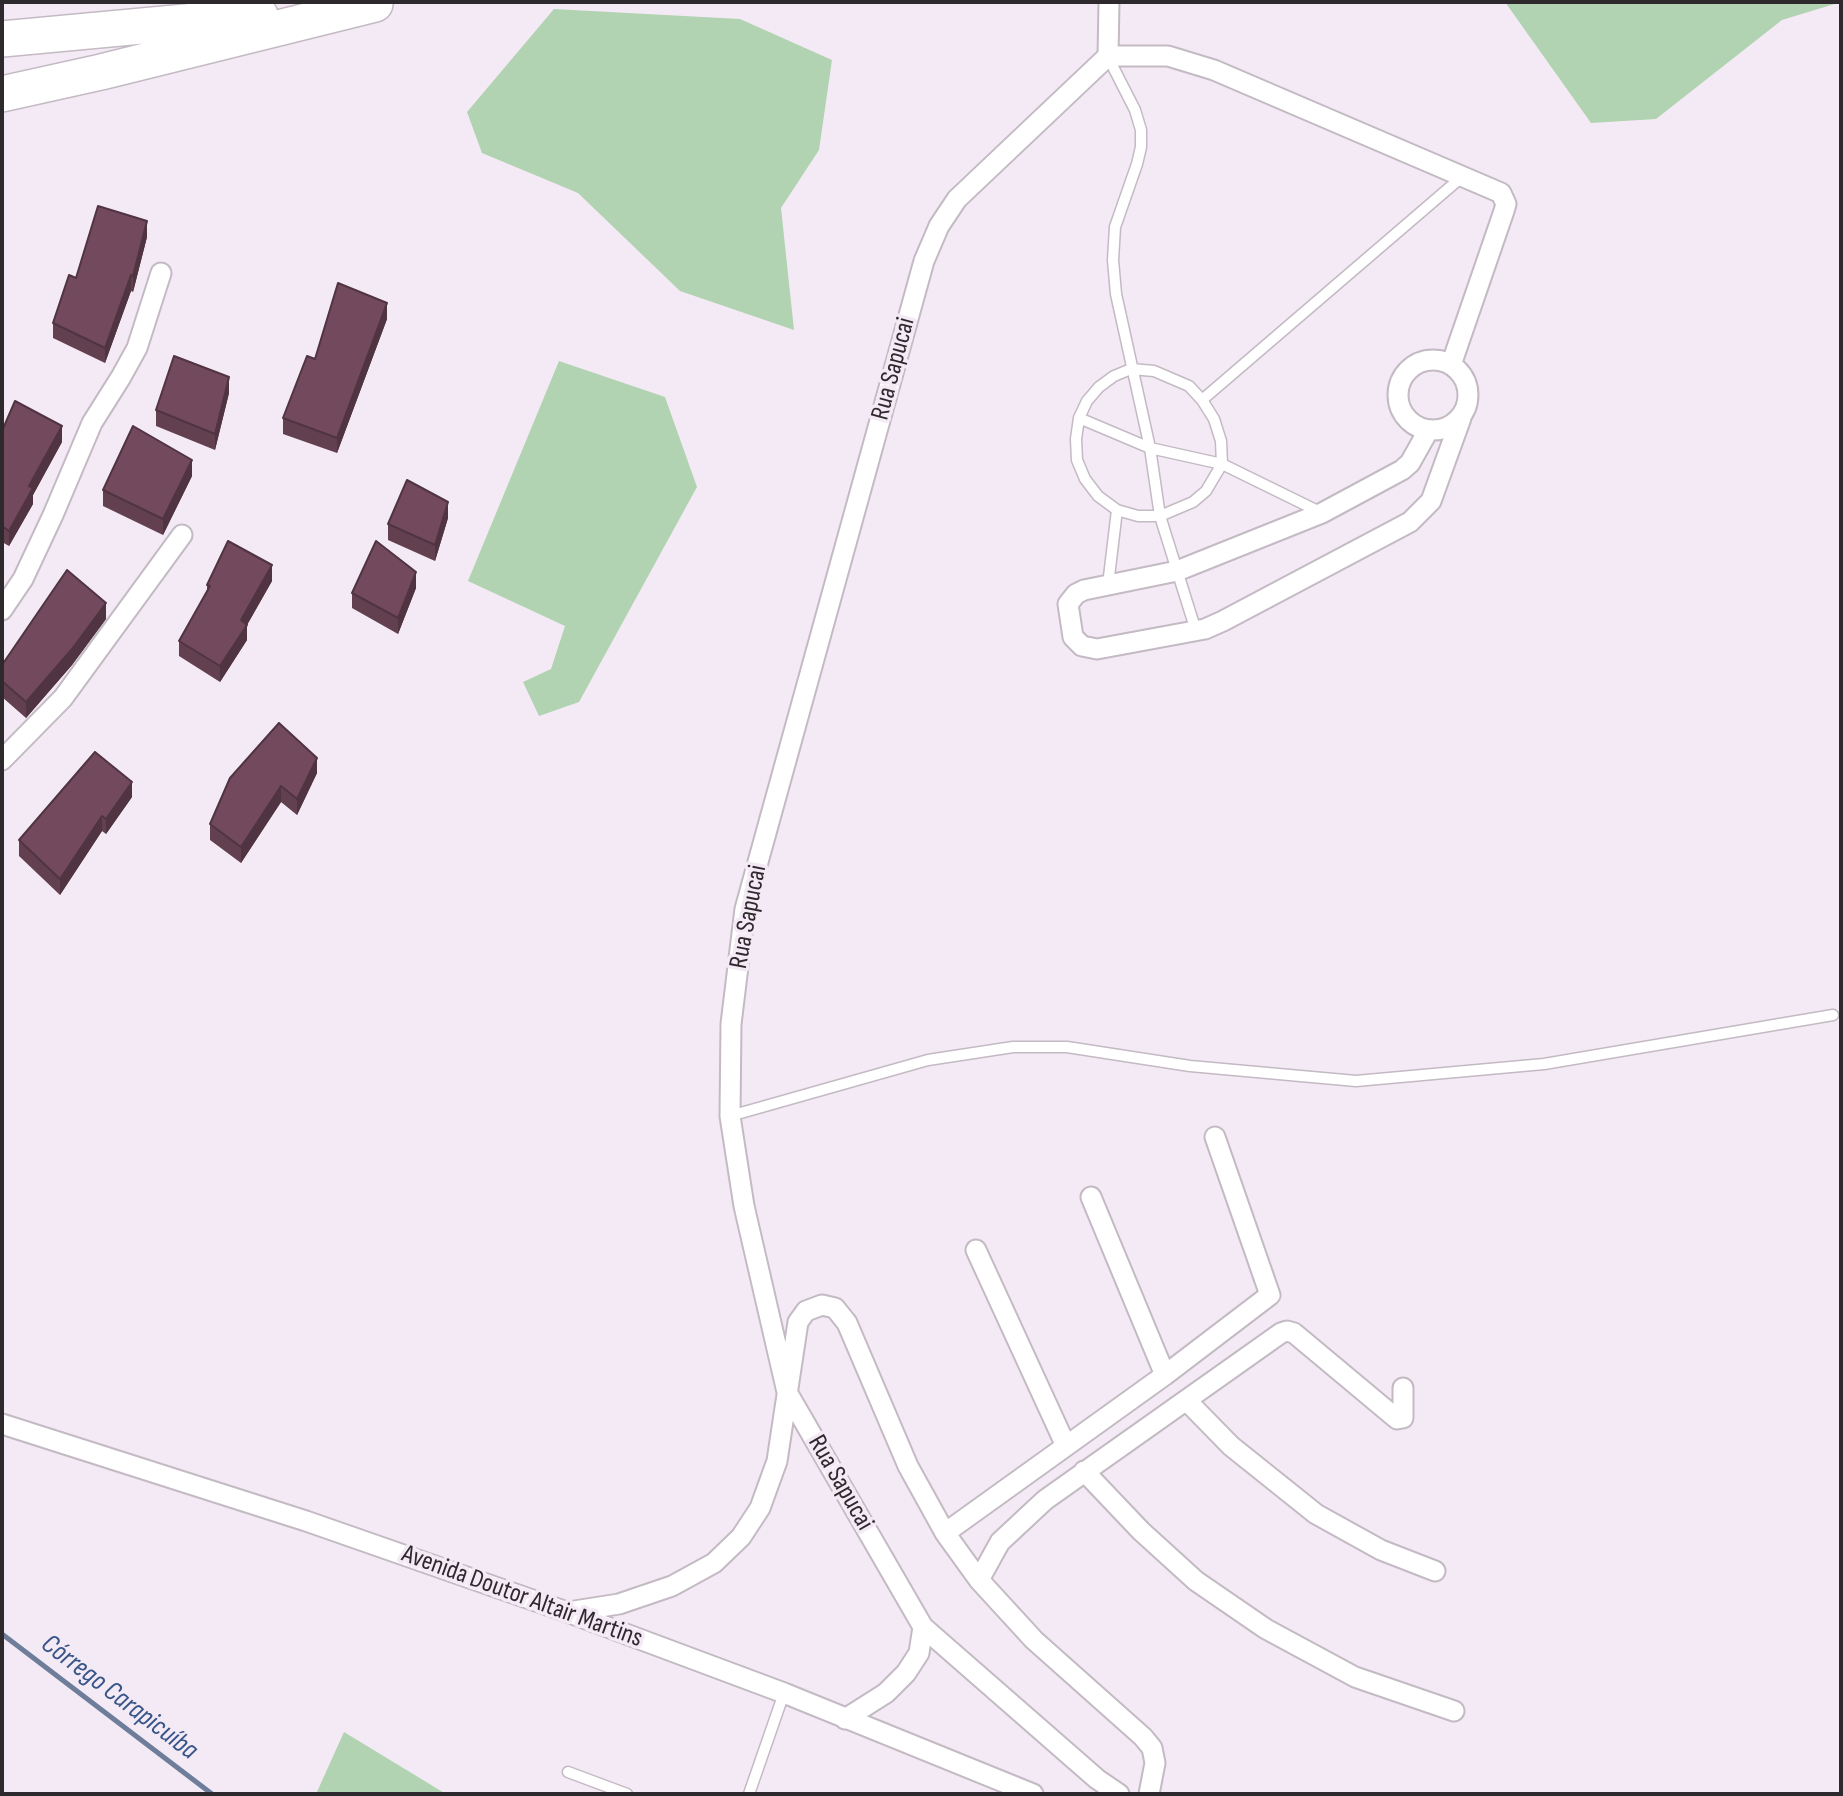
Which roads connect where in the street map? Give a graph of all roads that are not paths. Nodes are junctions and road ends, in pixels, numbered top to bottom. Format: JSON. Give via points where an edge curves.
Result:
{"nodes":[{"id":1,"x":1109,"y":2,"type":"edge"},
{"id":2,"x":379,"y":3,"type":"edge"},
{"id":3,"x":2,"y":39,"type":"edge"},
{"id":4,"x":1108,"y":56,"type":"junction"},
{"id":5,"x":2,"y":94,"type":"edge"},
{"id":6,"x":1463,"y":176,"type":"junction"},
{"id":7,"x":161,"y":273,"type":"dead end"},
{"id":8,"x":1451,"y":365,"type":"junction"},
{"id":9,"x":1131,"y":369,"type":"junction"},
{"id":10,"x":1202,"y":400,"type":"junction"},
{"id":11,"x":1079,"y":418,"type":"junction"},
{"id":12,"x":1461,"y":418,"type":"junction"},
{"id":13,"x":1428,"y":431,"type":"junction"},
{"id":14,"x":1150,"y":448,"type":"junction"},
{"id":15,"x":1222,"y":464,"type":"junction"},
{"id":16,"x":1118,"y":510,"type":"junction"},
{"id":17,"x":1322,"y":513,"type":"junction"},
{"id":18,"x":1160,"y":516,"type":"junction"},
{"id":19,"x":182,"y":535,"type":"dead end"},
{"id":20,"x":1177,"y":571,"type":"junction"},
{"id":21,"x":1108,"y":585,"type":"junction"},
{"id":22,"x":2,"y":610,"type":"edge"},
{"id":23,"x":1196,"y":631,"type":"junction"},
{"id":24,"x":2,"y":760,"type":"edge"},
{"id":25,"x":1833,"y":1015,"type":"dead end"},
{"id":26,"x":730,"y":1116,"type":"junction"},
{"id":27,"x":1215,"y":1137,"type":"dead end"},
{"id":28,"x":1091,"y":1197,"type":"dead end"},
{"id":29,"x":976,"y":1250,"type":"dead end"},
{"id":30,"x":1165,"y":1375,"type":"junction"},
{"id":31,"x":1403,"y":1388,"type":"dead end"},
{"id":32,"x":787,"y":1392,"type":"junction"},
{"id":33,"x":1187,"y":1401,"type":"junction"},
{"id":34,"x":2,"y":1424,"type":"edge"},
{"id":35,"x":1066,"y":1446,"type":"junction"},
{"id":36,"x":1084,"y":1471,"type":"junction"},
{"id":37,"x":944,"y":1533,"type":"junction"},
{"id":38,"x":1435,"y":1571,"type":"dead end"},
{"id":39,"x":979,"y":1580,"type":"junction"},
{"id":40,"x":567,"y":1612,"type":"junction"},
{"id":41,"x":923,"y":1627,"type":"junction"},
{"id":42,"x":784,"y":1693,"type":"junction"},
{"id":43,"x":1454,"y":1711,"type":"dead end"},
{"id":44,"x":845,"y":1719,"type":"junction"},
{"id":45,"x":568,"y":1772,"type":"dead end"},
{"id":46,"x":627,"y":1794,"type":"edge"},
{"id":47,"x":748,"y":1794,"type":"edge"},
{"id":48,"x":1033,"y":1794,"type":"edge"},
{"id":49,"x":1119,"y":1794,"type":"edge"},
{"id":50,"x":1149,"y":1794,"type":"edge"}],
"edges":[{"from":1,"to":4,"type":"street"},
{"from":2,"to":3,"type":"highway"},
{"from":2,"to":5,"type":"highway"},
{"from":4,"to":6,"type":"street","via":[[1168,56],[1214,70]]},
{"from":4,"to":9,"type":"lane","via":[[1141,130],[1142,147],[1115,227],[1113,260]]},
{"from":4,"to":26,"type":"street","name":"Rua Sapucai","via":[[957,199],[939,226],[925,261],[745,909],[731,1024]]},
{"from":6,"to":8,"type":"street","via":[[1501,193],[1506,204]]},
{"from":6,"to":10,"type":"lane"},
{"from":7,"to":22,"type":"street","via":[[137,348],[92,423],[23,579]]},
{"from":8,"to":12,"type":"street","via":[[1460,372],[1469,395]]},
{"from":8,"to":13,"type":"street","via":[[1441,360],[1419,362],[1398,387],[1400,410]]},
{"from":9,"to":10,"type":"lane","via":[[1174,378]]},
{"from":9,"to":11,"type":"lane","via":[[1099,387]]},
{"from":9,"to":14,"type":"lane"},
{"from":10,"to":15,"type":"lane","via":[[1222,440]]},
{"from":11,"to":14,"type":"lane"},
{"from":11,"to":16,"type":"lane","via":[[1077,460],[1085,479]]},
{"from":12,"to":13,"type":"street","via":[[1451,426]]},
{"from":12,"to":23,"type":"street","via":[[1432,501],[1410,522]]},
{"from":13,"to":17,"type":"street","via":[[1402,470]]},
{"from":14,"to":15,"type":"lane"},
{"from":14,"to":18,"type":"lane"},
{"from":15,"to":17,"type":"lane"},
{"from":15,"to":18,"type":"lane","via":[[1206,491],[1193,502]]},
{"from":16,"to":18,"type":"lane"},
{"from":16,"to":21,"type":"lane"},
{"from":17,"to":20,"type":"street"},
{"from":18,"to":20,"type":"lane"},
{"from":19,"to":24,"type":"street","via":[[63,698]]},
{"from":20,"to":21,"type":"street"},
{"from":20,"to":23,"type":"lane"},
{"from":21,"to":23,"type":"street","via":[[1084,590],[1068,604],[1073,637],[1082,646],[1097,649]]},
{"from":25,"to":26,"type":"lane","via":[[1544,1063],[1356,1081],[1190,1066],[1067,1046],[1013,1047],[928,1060]]},
{"from":26,"to":32,"type":"street","name":"Rua Sapucai","via":[[744,1206]]},
{"from":27,"to":30,"type":"street","via":[[1270,1295]]},
{"from":28,"to":30,"type":"street"},
{"from":29,"to":35,"type":"street"},
{"from":30,"to":35,"type":"street"},
{"from":31,"to":33,"type":"street","via":[[1403,1418],[1397,1419],[1287,1331]]},
{"from":32,"to":37,"type":"street","via":[[798,1322],[806,1311],[822,1305],[835,1308],[847,1323],[908,1466]]},
{"from":32,"to":40,"type":"street","via":[[778,1461],[760,1508],[741,1537],[714,1563],[672,1586],[619,1604]]},
{"from":32,"to":41,"type":"street","name":"Rua Sapucai"},
{"from":33,"to":36,"type":"street"},
{"from":33,"to":38,"type":"street","via":[[1231,1446],[1316,1514],[1381,1550]]},
{"from":34,"to":40,"type":"street","name":"Avenida Doutor Altair Martins","via":[[306,1521]]},
{"from":35,"to":37,"type":"street"},
{"from":36,"to":39,"type":"street","via":[[1000,1542]]},
{"from":36,"to":43,"type":"street","via":[[1196,1581],[1266,1629],[1355,1677]]},
{"from":37,"to":39,"type":"street"},
{"from":39,"to":50,"type":"street","via":[[1034,1640],[1152,1748],[1155,1763]]},
{"from":40,"to":42,"type":"street","name":"Avenida Doutor Altair Martins"},
{"from":41,"to":44,"type":"street","via":[[919,1653],[906,1673],[886,1693]]},
{"from":41,"to":49,"type":"street","name":"Rua Sapucai"},
{"from":42,"to":44,"type":"street","name":"Avenida Doutor Altair Martins"},
{"from":42,"to":47,"type":"lane"},
{"from":44,"to":48,"type":"street","name":"Avenida Doutor Altair Martins"},
{"from":45,"to":46,"type":"lane"}]}
